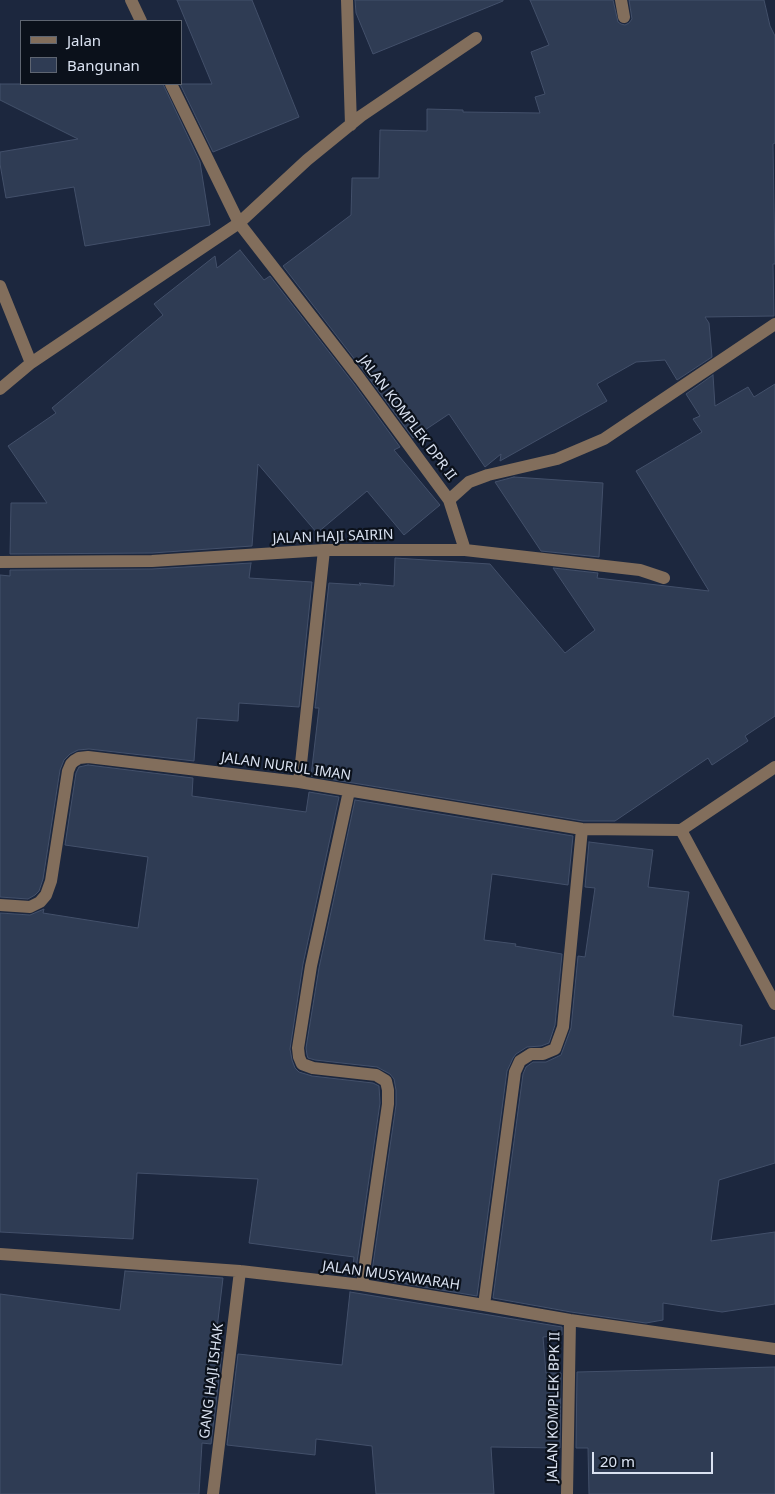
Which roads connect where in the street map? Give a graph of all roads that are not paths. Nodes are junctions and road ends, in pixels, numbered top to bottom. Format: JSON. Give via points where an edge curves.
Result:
{"nodes":[{"id":1,"x":131,"y":0,"type":"edge"},
{"id":2,"x":346,"y":0,"type":"edge"},
{"id":3,"x":621,"y":0,"type":"edge"},
{"id":4,"x":624,"y":17,"type":"dead end"},
{"id":5,"x":141,"y":20,"type":"edge"},
{"id":6,"x":476,"y":38,"type":"dead end"},
{"id":7,"x":171,"y":85,"type":"edge"},
{"id":8,"x":351,"y":125,"type":"junction"},
{"id":9,"x":239,"y":223,"type":"junction"},
{"id":10,"x":0,"y":286,"type":"edge"},
{"id":11,"x":775,"y":324,"type":"edge"},
{"id":12,"x":31,"y":363,"type":"junction"},
{"id":13,"x":0,"y":389,"type":"edge"},
{"id":14,"x":449,"y":500,"type":"junction"},
{"id":15,"x":324,"y":550,"type":"junction"},
{"id":16,"x":466,"y":550,"type":"junction"},
{"id":17,"x":0,"y":562,"type":"edge"},
{"id":18,"x":664,"y":578,"type":"dead end"},
{"id":19,"x":775,"y":768,"type":"edge"},
{"id":20,"x":299,"y":782,"type":"junction"},
{"id":21,"x":349,"y":791,"type":"junction"},
{"id":22,"x":582,"y":829,"type":"junction"},
{"id":23,"x":681,"y":830,"type":"junction"},
{"id":24,"x":0,"y":905,"type":"edge"},
{"id":25,"x":775,"y":1004,"type":"edge"},
{"id":26,"x":0,"y":1254,"type":"edge"},
{"id":27,"x":240,"y":1271,"type":"junction"},
{"id":28,"x":362,"y":1286,"type":"junction"},
{"id":29,"x":484,"y":1305,"type":"junction"},
{"id":30,"x":570,"y":1320,"type":"junction"},
{"id":31,"x":775,"y":1349,"type":"edge"},
{"id":32,"x":213,"y":1494,"type":"edge"},
{"id":33,"x":567,"y":1494,"type":"edge"}],
"edges":[{"from":1,"to":5,"type":"street"},
{"from":2,"to":8,"type":"street"},
{"from":3,"to":4,"type":"street"},
{"from":6,"to":8,"type":"street"},
{"from":7,"to":9,"type":"street","name":"JALAN KOMPLEK DPR II"},
{"from":8,"to":9,"type":"street","via":[[306,160]]},
{"from":9,"to":12,"type":"street"},
{"from":9,"to":14,"type":"street","name":"JALAN KOMPLEK DPR II"},
{"from":10,"to":12,"type":"street"},
{"from":11,"to":14,"type":"street","name":"JALAN KOMPLEK DPR II","via":[[604,439],[557,459],[470,482]]},
{"from":12,"to":13,"type":"street"},
{"from":14,"to":16,"type":"street"},
{"from":15,"to":16,"type":"street","name":"JALAN HAJI SAIRIN"},
{"from":15,"to":17,"type":"street","name":"JALAN HAJI SAIRIN","via":[[152,561]]},
{"from":15,"to":20,"type":"street"},
{"from":16,"to":18,"type":"street","name":"JALAN HAJI SAIRIN","via":[[640,570]]},
{"from":19,"to":23,"type":"street"},
{"from":20,"to":21,"type":"street","name":"JALAN NURUL IMAN"},
{"from":20,"to":24,"type":"street","name":"JALAN NURUL IMAN","via":[[79,758],[71,764],[68,772],[46,895],[30,907]]},
{"from":21,"to":22,"type":"street","name":"JALAN NURUL IMAN"},
{"from":21,"to":28,"type":"street","via":[[311,966],[298,1048],[302,1064],[312,1068],[376,1075],[386,1081],[388,1104]]},
{"from":22,"to":23,"type":"street","name":"JALAN NURUL IMAN"},
{"from":22,"to":29,"type":"street","via":[[563,1028],[555,1049],[531,1054],[520,1061],[515,1072]]},
{"from":23,"to":25,"type":"street"},
{"from":26,"to":27,"type":"street","name":"JALAN MUSYAWARAH"},
{"from":27,"to":28,"type":"street","name":"JALAN MUSYAWARAH"},
{"from":27,"to":32,"type":"street","name":"GANG HAJI ISHAK"},
{"from":28,"to":29,"type":"street","name":"JALAN MUSYAWARAH"},
{"from":29,"to":30,"type":"street","name":"JALAN MUSYAWARAH"},
{"from":30,"to":31,"type":"street","name":"JALAN MUSYAWARAH"},
{"from":30,"to":33,"type":"street","name":"JALAN KOMPLEK BPK II"}]}
